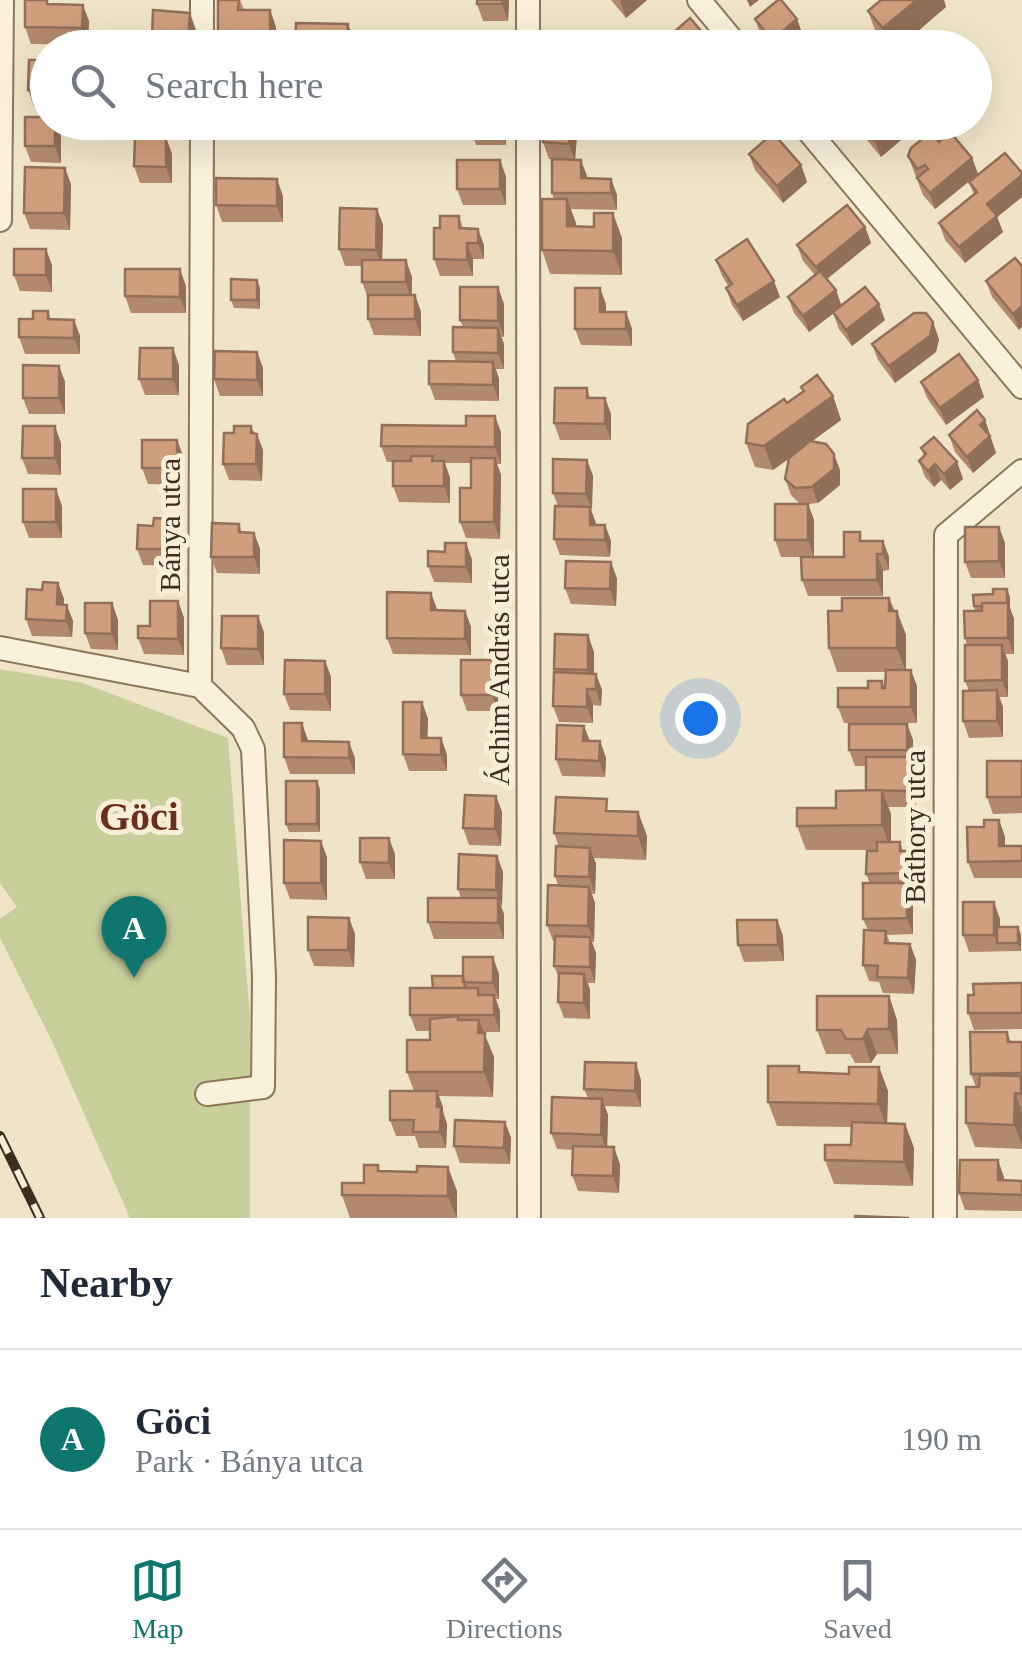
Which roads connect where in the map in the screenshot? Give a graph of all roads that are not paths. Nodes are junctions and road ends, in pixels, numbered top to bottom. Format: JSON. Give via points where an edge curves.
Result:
{"nodes":[{"id":1,"x":2,"y":0,"type":"edge"},
{"id":2,"x":202,"y":0,"type":"edge"},
{"id":3,"x":528,"y":0,"type":"edge"},
{"id":4,"x":699,"y":0,"type":"edge"},
{"id":5,"x":202,"y":30,"type":"edge"},
{"id":6,"x":528,"y":30,"type":"edge"},
{"id":7,"x":723,"y":30,"type":"edge"},
{"id":8,"x":202,"y":140,"type":"edge"},
{"id":9,"x":528,"y":140,"type":"edge"},
{"id":10,"x":816,"y":140,"type":"edge"},
{"id":11,"x":0,"y":220,"type":"edge"},
{"id":12,"x":1022,"y":387,"type":"edge"},
{"id":13,"x":1022,"y":471,"type":"edge"},
{"id":14,"x":0,"y":648,"type":"edge"},
{"id":15,"x":200,"y":686,"type":"junction"},
{"id":16,"x":207,"y":1094,"type":"dead end"},
{"id":17,"x":529,"y":1218,"type":"edge"},
{"id":18,"x":945,"y":1218,"type":"edge"}],
"edges":[{"from":1,"to":11,"type":"street"},
{"from":2,"to":5,"type":"street"},
{"from":3,"to":6,"type":"street"},
{"from":4,"to":7,"type":"street"},
{"from":8,"to":15,"type":"street","name":"Bánya utca"},
{"from":9,"to":17,"type":"street","name":"Áchim András utca"},
{"from":10,"to":12,"type":"street"},
{"from":13,"to":18,"type":"street","name":"Báthory utca","via":[[946,534]]},
{"from":14,"to":15,"type":"street"},
{"from":15,"to":16,"type":"street","via":[[242,728],[252,749],[261,908],[263,1087]]}]}
